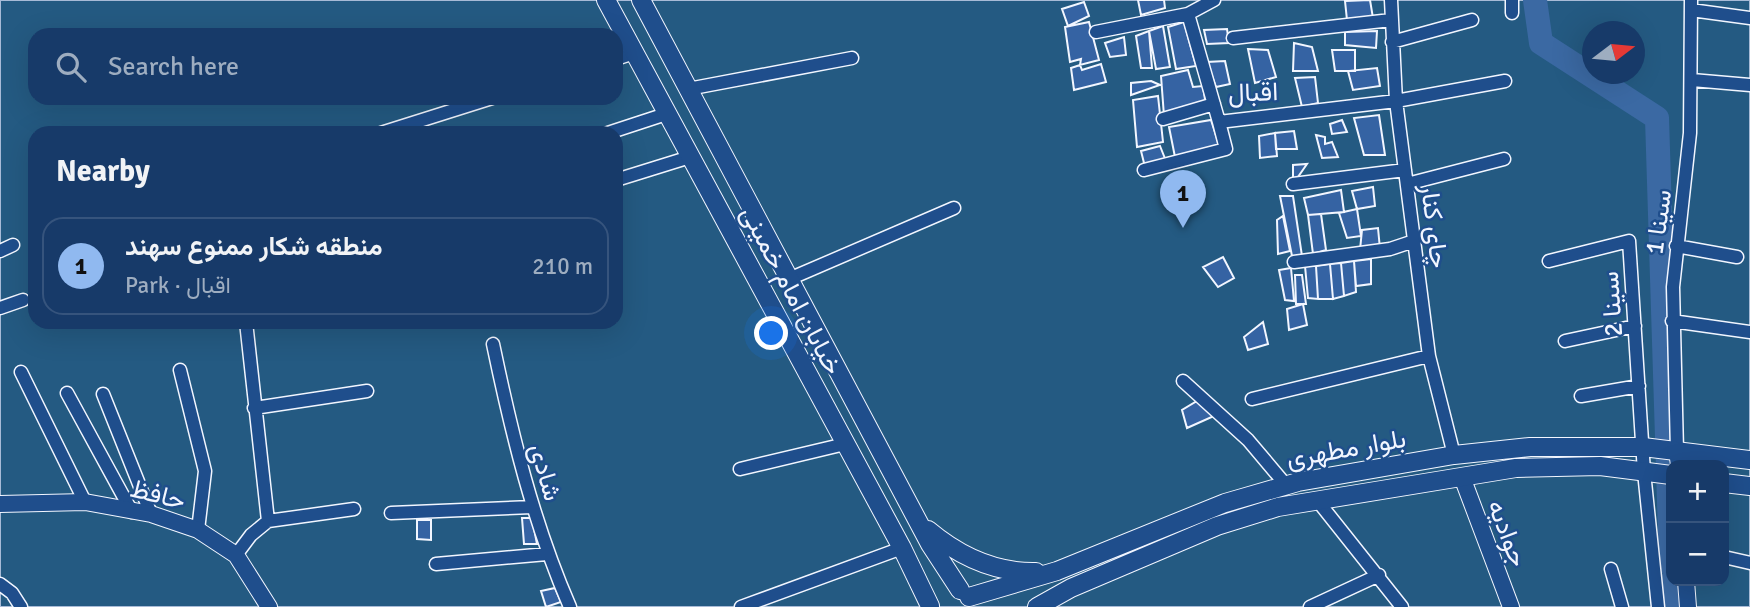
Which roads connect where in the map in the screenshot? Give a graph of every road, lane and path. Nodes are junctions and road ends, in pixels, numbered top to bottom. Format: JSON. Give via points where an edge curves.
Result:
{"nodes":[{"id":1,"x":606,"y":0,"type":"edge"},
{"id":2,"x":641,"y":0,"type":"edge"},
{"id":3,"x":1214,"y":0,"type":"edge"},
{"id":4,"x":1391,"y":0,"type":"edge"},
{"id":5,"x":1691,"y":5,"type":"edge"},
{"id":6,"x":1188,"y":14,"type":"junction"},
{"id":7,"x":1750,"y":18,"type":"edge"},
{"id":8,"x":1391,"y":20,"type":"junction"},
{"id":9,"x":1472,"y":20,"type":"dead end"},
{"id":10,"x":621,"y":28,"type":"edge"},
{"id":11,"x":623,"y":32,"type":"edge"},
{"id":12,"x":1096,"y":32,"type":"dead end"},
{"id":13,"x":1233,"y":38,"type":"dead end"},
{"id":14,"x":1392,"y":42,"type":"junction"},
{"id":15,"x":634,"y":53,"type":"junction"},
{"id":16,"x":623,"y":57,"type":"edge"},
{"id":17,"x":852,"y":58,"type":"dead end"},
{"id":18,"x":1506,"y":80,"type":"dead end"},
{"id":19,"x":1692,"y":80,"type":"junction"},
{"id":20,"x":1750,"y":85,"type":"edge"},
{"id":21,"x":688,"y":89,"type":"junction"},
{"id":22,"x":1396,"y":101,"type":"junction"},
{"id":23,"x":1214,"y":104,"type":"junction"},
{"id":24,"x":471,"y":105,"type":"edge"},
{"id":25,"x":666,"y":114,"type":"junction"},
{"id":26,"x":1163,"y":119,"type":"dead end"},
{"id":27,"x":1219,"y":121,"type":"junction"},
{"id":28,"x":406,"y":126,"type":"edge"},
{"id":29,"x":623,"y":128,"type":"edge"},
{"id":30,"x":690,"y":157,"type":"junction"},
{"id":31,"x":1504,"y":159,"type":"dead end"},
{"id":32,"x":1144,"y":170,"type":"dead end"},
{"id":33,"x":1405,"y":170,"type":"junction"},
{"id":34,"x":623,"y":178,"type":"edge"},
{"id":35,"x":1293,"y":184,"type":"dead end"},
{"id":36,"x":1407,"y":184,"type":"junction"},
{"id":37,"x":954,"y":208,"type":"dead end"},
{"id":38,"x":1414,"y":240,"type":"junction"},
{"id":39,"x":13,"y":245,"type":"dead end"},
{"id":40,"x":1676,"y":246,"type":"junction"},
{"id":41,"x":0,"y":251,"type":"edge"},
{"id":42,"x":1737,"y":257,"type":"dead end"},
{"id":43,"x":1549,"y":261,"type":"dead end"},
{"id":44,"x":1294,"y":262,"type":"dead end"},
{"id":45,"x":789,"y":279,"type":"junction"},
{"id":46,"x":23,"y":300,"type":"dead end"},
{"id":47,"x":0,"y":308,"type":"edge"},
{"id":48,"x":1672,"y":321,"type":"junction"},
{"id":49,"x":1635,"y":326,"type":"junction"},
{"id":50,"x":247,"y":329,"type":"edge"},
{"id":51,"x":1750,"y":332,"type":"edge"},
{"id":52,"x":1565,"y":341,"type":"dead end"},
{"id":53,"x":493,"y":344,"type":"dead end"},
{"id":54,"x":1429,"y":356,"type":"junction"},
{"id":55,"x":180,"y":370,"type":"dead end"},
{"id":56,"x":21,"y":372,"type":"dead end"},
{"id":57,"x":1183,"y":381,"type":"dead end"},
{"id":58,"x":1639,"y":386,"type":"junction"},
{"id":59,"x":367,"y":391,"type":"dead end"},
{"id":60,"x":66,"y":393,"type":"dead end"},
{"id":61,"x":103,"y":394,"type":"dead end"},
{"id":62,"x":1581,"y":396,"type":"dead end"},
{"id":63,"x":1252,"y":399,"type":"dead end"},
{"id":64,"x":254,"y":408,"type":"junction"},
{"id":65,"x":845,"y":444,"type":"junction"},
{"id":66,"x":1645,"y":448,"type":"junction"},
{"id":67,"x":1454,"y":455,"type":"junction"},
{"id":68,"x":1677,"y":455,"type":"edge"},
{"id":69,"x":1750,"y":460,"type":"edge"},
{"id":70,"x":740,"y":469,"type":"dead end"},
{"id":71,"x":1656,"y":473,"type":"edge"},
{"id":72,"x":1462,"y":477,"type":"junction"},
{"id":73,"x":1729,"y":483,"type":"edge"},
{"id":74,"x":1286,"y":485,"type":"junction"},
{"id":75,"x":1750,"y":486,"type":"edge"},
{"id":76,"x":1317,"y":500,"type":"junction"},
{"id":77,"x":85,"y":502,"type":"junction"},
{"id":78,"x":0,"y":503,"type":"edge"},
{"id":79,"x":532,"y":508,"type":"junction"},
{"id":80,"x":354,"y":509,"type":"dead end"},
{"id":81,"x":132,"y":512,"type":"junction"},
{"id":82,"x":391,"y":513,"type":"dead end"},
{"id":83,"x":151,"y":514,"type":"junction"},
{"id":84,"x":268,"y":521,"type":"junction"},
{"id":85,"x":922,"y":525,"type":"junction"},
{"id":86,"x":198,"y":530,"type":"junction"},
{"id":87,"x":902,"y":548,"type":"junction"},
{"id":88,"x":547,"y":554,"type":"junction"},
{"id":89,"x":236,"y":555,"type":"junction"},
{"id":90,"x":1729,"y":558,"type":"edge"},
{"id":91,"x":1750,"y":563,"type":"edge"},
{"id":92,"x":436,"y":564,"type":"dead end"},
{"id":93,"x":1611,"y":569,"type":"dead end"},
{"id":94,"x":1057,"y":571,"type":"junction"},
{"id":95,"x":1379,"y":575,"type":"junction"},
{"id":96,"x":0,"y":584,"type":"edge"},
{"id":97,"x":1686,"y":586,"type":"edge"},
{"id":98,"x":968,"y":598,"type":"edge"},
{"id":99,"x":21,"y":607,"type":"edge"},
{"id":100,"x":269,"y":607,"type":"edge"},
{"id":101,"x":570,"y":607,"type":"edge"},
{"id":102,"x":741,"y":607,"type":"edge"},
{"id":103,"x":930,"y":607,"type":"edge"},
{"id":104,"x":1037,"y":607,"type":"edge"},
{"id":105,"x":1310,"y":607,"type":"edge"},
{"id":106,"x":1402,"y":607,"type":"edge"},
{"id":107,"x":1511,"y":607,"type":"edge"},
{"id":108,"x":1622,"y":607,"type":"edge"},
{"id":109,"x":1658,"y":607,"type":"edge"},
{"id":110,"x":1688,"y":607,"type":"edge"}],
"edges":[{"from":1,"to":10,"type":"main road","name":"خیابان امام خمینی"},
{"from":2,"to":21,"type":"main road","name":"خیابان امام خمینی"},
{"from":3,"to":6,"type":"street"},
{"from":4,"to":8,"type":"street","name":"چای کنار"},
{"from":5,"to":7,"type":"street"},
{"from":5,"to":19,"type":"street","name":"سینا 1"},
{"from":6,"to":12,"type":"street"},
{"from":6,"to":23,"type":"street","name":"اقبال"},
{"from":8,"to":13,"type":"street"},
{"from":8,"to":14,"type":"street","name":"چای کنار"},
{"from":9,"to":14,"type":"street"},
{"from":11,"to":15,"type":"main road","name":"خیابان امام خمینی"},
{"from":14,"to":22,"type":"street","name":"چای کنار"},
{"from":15,"to":16,"type":"street"},
{"from":15,"to":25,"type":"main road","name":"خیابان امام خمینی"},
{"from":17,"to":21,"type":"street"},
{"from":18,"to":22,"type":"street","name":"اقبال"},
{"from":19,"to":20,"type":"street"},
{"from":19,"to":40,"type":"street","name":"سینا 1","via":[[1687,179]]},
{"from":21,"to":45,"type":"main road","name":"خیابان امام خمینی"},
{"from":22,"to":27,"type":"street","name":"اقبال"},
{"from":22,"to":33,"type":"street","name":"چای کنار"},
{"from":23,"to":26,"type":"street"},
{"from":23,"to":27,"type":"street","name":"اقبال"},
{"from":24,"to":28,"type":"street"},
{"from":25,"to":29,"type":"street"},
{"from":25,"to":30,"type":"main road","name":"خیابان امام خمینی"},
{"from":27,"to":32,"type":"street","via":[[1226,149]]},
{"from":30,"to":34,"type":"street"},
{"from":30,"to":65,"type":"main road","name":"خیابان امام خمینی"},
{"from":31,"to":36,"type":"street"},
{"from":33,"to":35,"type":"street"},
{"from":33,"to":36,"type":"street","name":"چای کنار"},
{"from":36,"to":38,"type":"street","name":"چای کنار"},
{"from":37,"to":45,"type":"street"},
{"from":38,"to":44,"type":"street","via":[[1390,249]]},
{"from":38,"to":54,"type":"street","name":"چای کنار"},
{"from":39,"to":41,"type":"street"},
{"from":40,"to":42,"type":"street"},
{"from":40,"to":48,"type":"street","name":"سینا 1"},
{"from":43,"to":49,"type":"street","name":"سینا 2","via":[[1629,240]]},
{"from":45,"to":85,"type":"main road","name":"خیابان امام خمینی"},
{"from":46,"to":47,"type":"street"},
{"from":48,"to":51,"type":"street"},
{"from":48,"to":68,"type":"street","name":"سینا 1"},
{"from":49,"to":52,"type":"street"},
{"from":49,"to":58,"type":"street","name":"سینا 2"},
{"from":50,"to":64,"type":"street"},
{"from":53,"to":79,"type":"street","name":"شادی"},
{"from":54,"to":63,"type":"street"},
{"from":54,"to":67,"type":"street","name":"چای کنار"},
{"from":55,"to":86,"type":"street","via":[[205,471]]},
{"from":56,"to":77,"type":"street"},
{"from":57,"to":74,"type":"street","via":[[1248,440]]},
{"from":58,"to":62,"type":"street"},
{"from":58,"to":66,"type":"street","name":"سینا 2"},
{"from":59,"to":64,"type":"street"},
{"from":60,"to":81,"type":"street"},
{"from":61,"to":83,"type":"street"},
{"from":64,"to":84,"type":"street"},
{"from":65,"to":70,"type":"street"},
{"from":65,"to":87,"type":"main road","name":"خیابان امام خمینی"},
{"from":66,"to":67,"type":"main road","name":"بلوار مطهری","via":[[1530,447]]},
{"from":66,"to":68,"type":"main road","name":"بلوار مطهری"},
{"from":66,"to":71,"type":"street","name":"سینا 2"},
{"from":67,"to":72,"type":"main road"},
{"from":67,"to":74,"type":"main road","name":"بلوار مطهری"},
{"from":68,"to":69,"type":"main road","name":"بلوار مطهری"},
{"from":71,"to":72,"type":"main road","name":"بلوار مطهری","via":[[1600,466],[1516,468]]},
{"from":71,"to":109,"type":"street","name":"سینا 2"},
{"from":72,"to":76,"type":"main road","name":"بلوار مطهری"},
{"from":72,"to":107,"type":"street","name":"جوادیه"},
{"from":73,"to":75,"type":"main road"},
{"from":74,"to":94,"type":"main road","name":"بلوار مطهری","via":[[1225,503]]},
{"from":76,"to":95,"type":"street"},
{"from":76,"to":104,"type":"main road","name":"بلوار مطهری","via":[[1217,526]]},
{"from":77,"to":78,"type":"street","name":"حافظ"},
{"from":77,"to":81,"type":"street","name":"حافظ"},
{"from":79,"to":82,"type":"street"},
{"from":79,"to":88,"type":"street","name":"شادی"},
{"from":80,"to":84,"type":"street"},
{"from":81,"to":83,"type":"street","name":"حافظ"},
{"from":83,"to":86,"type":"street","name":"حافظ"},
{"from":84,"to":89,"type":"street"},
{"from":85,"to":94,"type":"main road","via":[[950,549],[984,565],[1020,572]]},
{"from":85,"to":98,"type":"main road","name":"خیابان امام خمینی"},
{"from":86,"to":89,"type":"street","name":"حافظ"},
{"from":87,"to":102,"type":"street"},
{"from":87,"to":103,"type":"main road","name":"خیابان امام خمینی"},
{"from":88,"to":92,"type":"street"},
{"from":88,"to":101,"type":"street","name":"شادی"},
{"from":89,"to":100,"type":"street","name":"حافظ"},
{"from":90,"to":91,"type":"street"},
{"from":93,"to":108,"type":"street"},
{"from":94,"to":98,"type":"main road","name":"بلوار مطهری"},
{"from":95,"to":105,"type":"street"},
{"from":95,"to":106,"type":"street"},
{"from":96,"to":99,"type":"street"},
{"from":97,"to":110,"type":"street"},
{"from":98,"to":103,"type":"main road","name":"بلوار مطهری","via":[[940,590]]}]}
